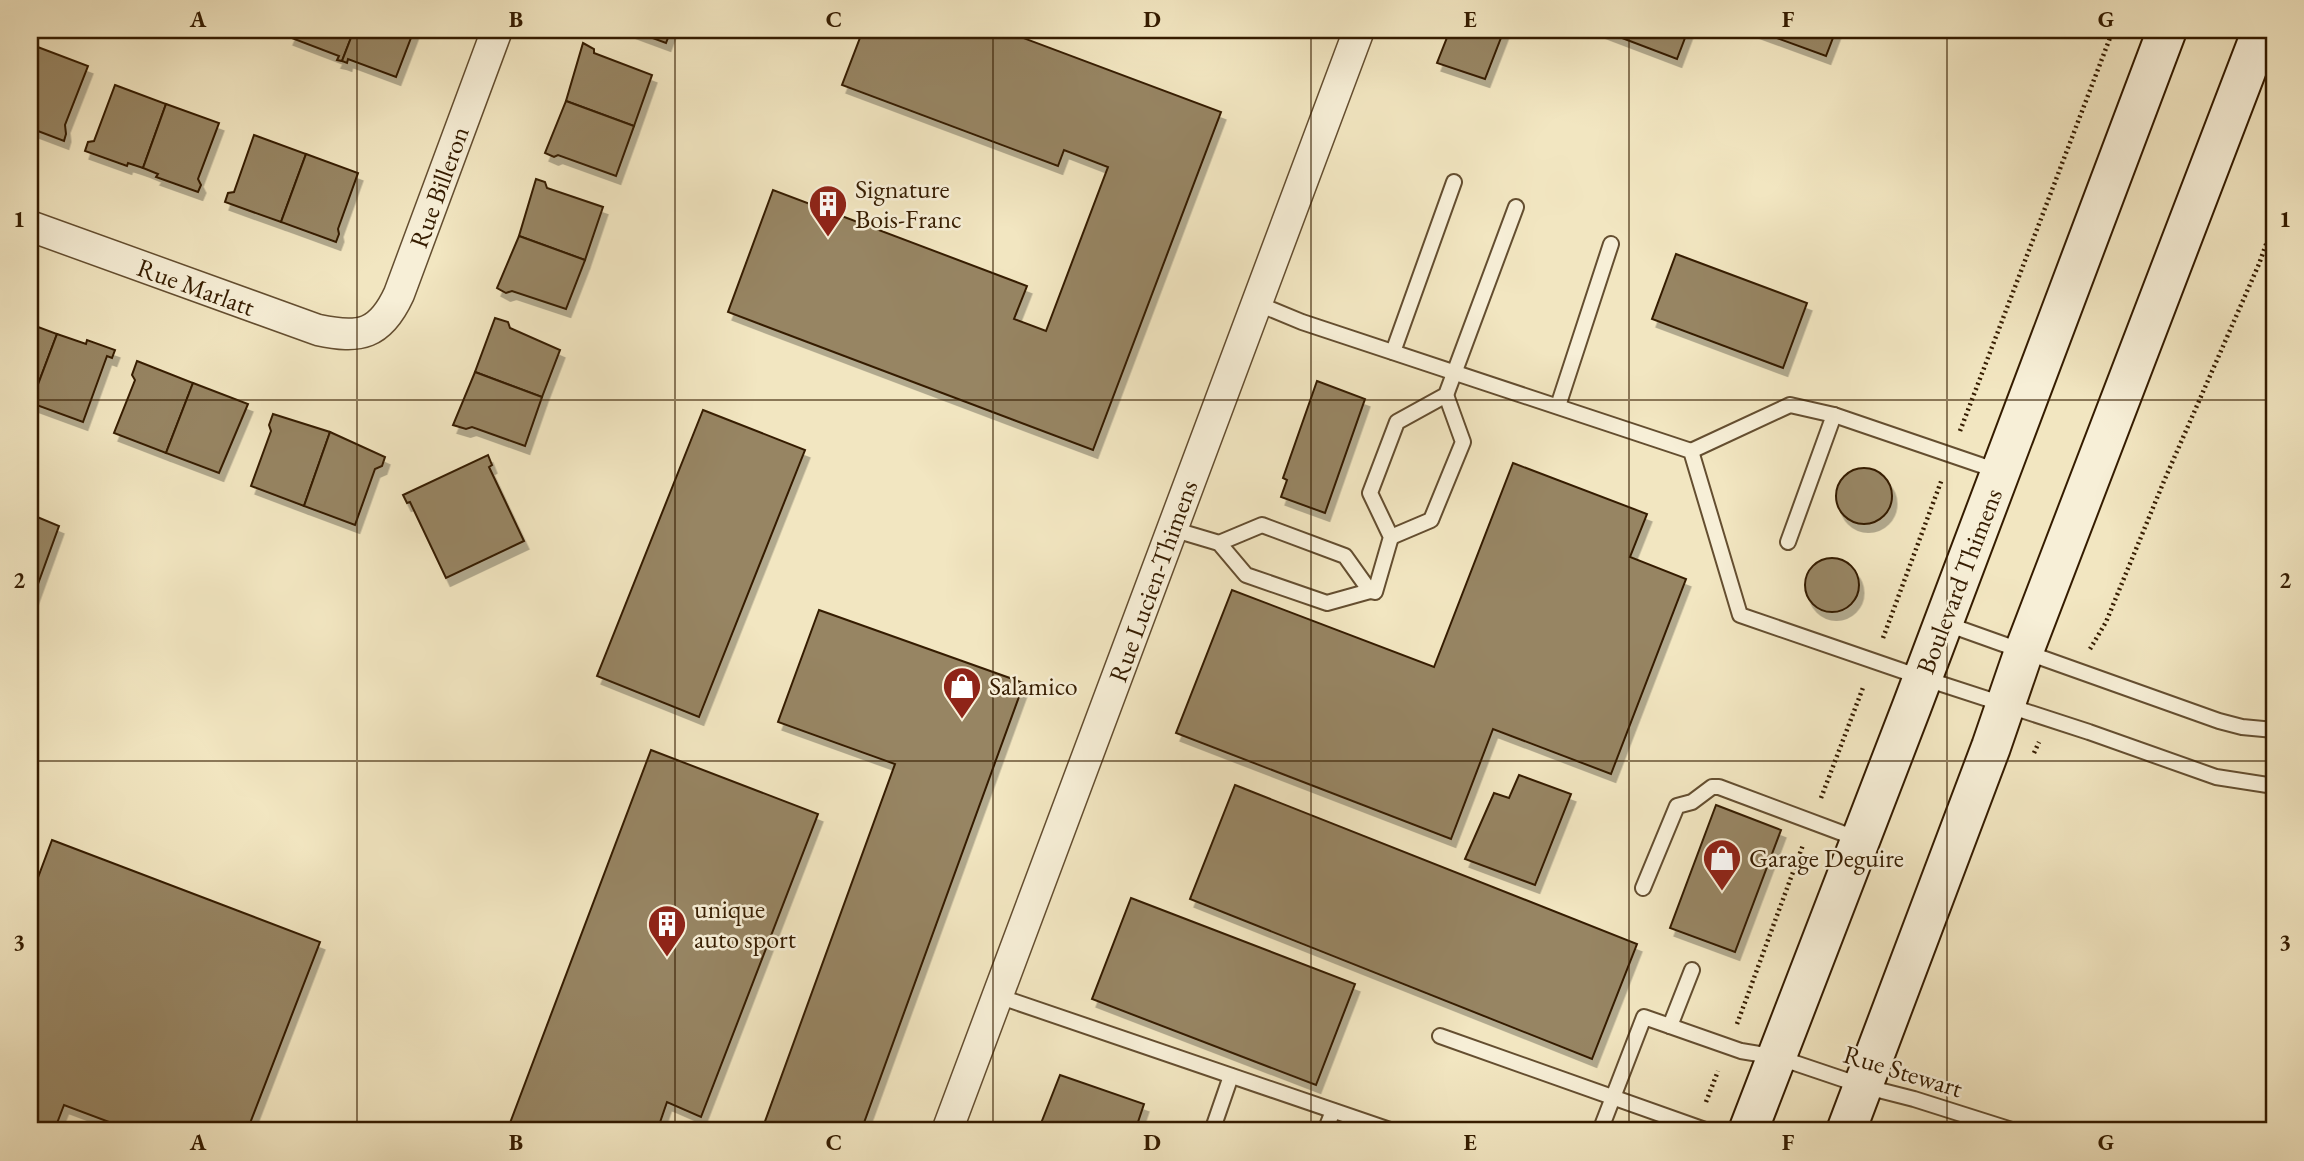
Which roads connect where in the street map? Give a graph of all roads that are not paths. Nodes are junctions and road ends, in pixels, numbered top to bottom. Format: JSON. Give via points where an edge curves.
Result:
{"nodes":[{"id":1,"x":497,"y":30,"type":"edge"},
{"id":2,"x":1359,"y":30,"type":"edge"},
{"id":3,"x":2167,"y":30,"type":"edge"},
{"id":4,"x":2262,"y":30,"type":"edge"},
{"id":5,"x":1454,"y":182,"type":"dead end"},
{"id":6,"x":1516,"y":207,"type":"dead end"},
{"id":7,"x":30,"y":226,"type":"edge"},
{"id":8,"x":1611,"y":244,"type":"dead end"},
{"id":9,"x":1256,"y":303,"type":"junction"},
{"id":10,"x":364,"y":332,"type":"joint"},
{"id":11,"x":1392,"y":352,"type":"junction"},
{"id":12,"x":1456,"y":373,"type":"junction"},
{"id":13,"x":1446,"y":394,"type":"junction"},
{"id":14,"x":1558,"y":406,"type":"junction"},
{"id":15,"x":1834,"y":415,"type":"junction"},
{"id":16,"x":1691,"y":451,"type":"junction"},
{"id":17,"x":2001,"y":472,"type":"junction"},
{"id":18,"x":1172,"y":529,"type":"junction"},
{"id":19,"x":1391,"y":537,"type":"junction"},
{"id":20,"x":1788,"y":542,"type":"dead end"},
{"id":21,"x":1219,"y":543,"type":"junction"},
{"id":22,"x":1370,"y":591,"type":"junction"},
{"id":23,"x":1943,"y":623,"type":"junction"},
{"id":24,"x":2024,"y":651,"type":"junction"},
{"id":25,"x":1923,"y":678,"type":"junction"},
{"id":26,"x":2006,"y":705,"type":"junction"},
{"id":27,"x":2274,"y":730,"type":"edge"},
{"id":28,"x":2274,"y":786,"type":"edge"},
{"id":29,"x":1859,"y":839,"type":"junction"},
{"id":30,"x":1643,"y":888,"type":"dead end"},
{"id":31,"x":1692,"y":970,"type":"dead end"},
{"id":32,"x":998,"y":996,"type":"junction"},
{"id":33,"x":1670,"y":1026,"type":"junction"},
{"id":34,"x":1440,"y":1037,"type":"dead end"},
{"id":35,"x":1777,"y":1057,"type":"junction"},
{"id":36,"x":1231,"y":1076,"type":"junction"},
{"id":37,"x":1863,"y":1086,"type":"junction"},
{"id":38,"x":1613,"y":1097,"type":"junction"},
{"id":39,"x":1333,"y":1111,"type":"junction"},
{"id":40,"x":947,"y":1131,"type":"edge"},
{"id":41,"x":1212,"y":1131,"type":"edge"},
{"id":42,"x":1325,"y":1131,"type":"edge"},
{"id":43,"x":1393,"y":1131,"type":"edge"},
{"id":44,"x":1600,"y":1131,"type":"edge"},
{"id":45,"x":1708,"y":1131,"type":"edge"},
{"id":46,"x":1748,"y":1131,"type":"edge"},
{"id":47,"x":1846,"y":1131,"type":"edge"},
{"id":48,"x":2015,"y":1131,"type":"edge"}],
"edges":[{"from":1,"to":10,"type":"street","name":"Rue Billeron","via":[[399,295],[384,321]]},
{"from":2,"to":9,"type":"street","name":"Rue Lucien-Thimens"},
{"from":3,"to":17,"type":"street","name":"Boulevard Thimens"},
{"from":4,"to":24,"type":"street"},
{"from":5,"to":11,"type":"lane"},
{"from":6,"to":12,"type":"lane"},
{"from":7,"to":10,"type":"street","name":"Rue Marlatt","via":[[318,330],[343,336]]},
{"from":8,"to":14,"type":"lane"},
{"from":9,"to":11,"type":"lane"},
{"from":9,"to":18,"type":"street","name":"Rue Lucien-Thimens"},
{"from":11,"to":12,"type":"lane"},
{"from":12,"to":13,"type":"lane"},
{"from":12,"to":14,"type":"lane"},
{"from":13,"to":19,"type":"lane","via":[[1464,442],[1431,520]]},
{"from":13,"to":19,"type":"lane","via":[[1398,422],[1370,493]]},
{"from":14,"to":16,"type":"lane"},
{"from":15,"to":16,"type":"lane","via":[[1790,405]]},
{"from":15,"to":17,"type":"lane"},
{"from":15,"to":20,"type":"lane"},
{"from":16,"to":25,"type":"lane","via":[[1740,615]]},
{"from":17,"to":23,"type":"street","name":"Boulevard Thimens"},
{"from":18,"to":21,"type":"lane"},
{"from":18,"to":32,"type":"street","name":"Rue Lucien-Thimens"},
{"from":19,"to":22,"type":"lane","via":[[1375,592]]},
{"from":21,"to":22,"type":"lane","via":[[1245,575],[1327,603]]},
{"from":21,"to":22,"type":"lane","via":[[1262,525],[1345,556]]},
{"from":23,"to":24,"type":"lane"},
{"from":23,"to":25,"type":"street","name":"Boulevard Thimens"},
{"from":24,"to":26,"type":"street"},
{"from":24,"to":27,"type":"lane","via":[[2219,721]]},
{"from":25,"to":26,"type":"lane"},
{"from":25,"to":29,"type":"street","name":"Boulevard Thimens"},
{"from":26,"to":28,"type":"lane","via":[[2216,777]]},
{"from":26,"to":37,"type":"street"},
{"from":29,"to":30,"type":"lane","via":[[1712,787],[1678,806]]},
{"from":29,"to":35,"type":"street","name":"Boulevard Thimens"},
{"from":31,"to":33,"type":"lane"},
{"from":32,"to":36,"type":"lane"},
{"from":32,"to":40,"type":"street","name":"Rue Lucien-Thimens"},
{"from":33,"to":35,"type":"lane","name":"Rue Stewart","via":[[1741,1051]]},
{"from":33,"to":38,"type":"lane","name":"Rue Stewart","via":[[1644,1017]]},
{"from":34,"to":38,"type":"lane"},
{"from":35,"to":37,"type":"lane","name":"Rue Stewart"},
{"from":35,"to":46,"type":"street","name":"Boulevard Thimens"},
{"from":36,"to":39,"type":"lane"},
{"from":36,"to":41,"type":"lane"},
{"from":37,"to":47,"type":"street"},
{"from":37,"to":48,"type":"lane","name":"Rue Stewart"},
{"from":38,"to":44,"type":"lane"},
{"from":38,"to":45,"type":"lane"},
{"from":39,"to":42,"type":"lane"},
{"from":39,"to":43,"type":"lane"}]}
